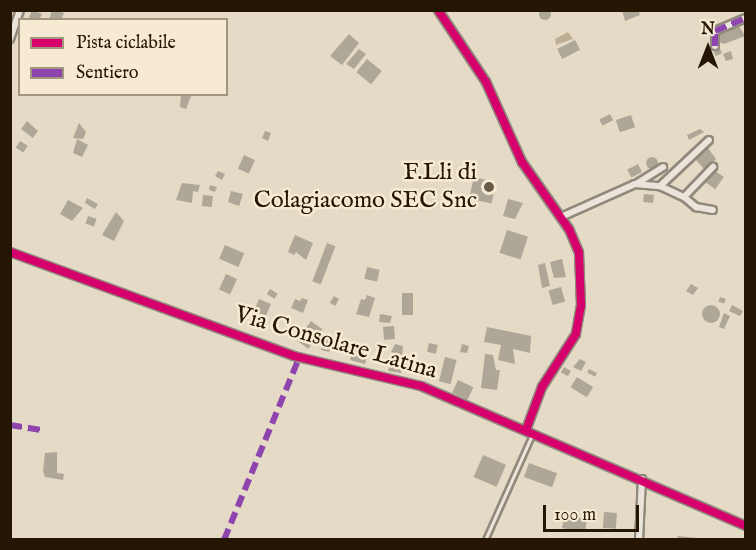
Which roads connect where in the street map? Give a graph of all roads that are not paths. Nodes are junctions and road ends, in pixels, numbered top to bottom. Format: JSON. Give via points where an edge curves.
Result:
{"nodes":[{"id":1,"x":20,"y":10,"type":"edge"},
{"id":2,"x":440,"y":12,"type":"edge"},
{"id":3,"x":745,"y":20,"type":"edge"},
{"id":4,"x":10,"y":39,"type":"edge"},
{"id":5,"x":715,"y":46,"type":"dead end"},
{"id":6,"x":709,"y":140,"type":"dead end"},
{"id":7,"x":713,"y":166,"type":"dead end"},
{"id":8,"x":663,"y":167,"type":"dead end"},
{"id":9,"x":635,"y":184,"type":"junction"},
{"id":10,"x":660,"y":186,"type":"junction"},
{"id":11,"x":684,"y":197,"type":"junction"},
{"id":12,"x":713,"y":210,"type":"dead end"},
{"id":13,"x":561,"y":217,"type":"junction"},
{"id":14,"x":10,"y":252,"type":"edge"},
{"id":15,"x":526,"y":430,"type":"junction"},
{"id":16,"x":533,"y":434,"type":"junction"},
{"id":17,"x":642,"y":479,"type":"junction"},
{"id":18,"x":746,"y":526,"type":"edge"},
{"id":19,"x":485,"y":540,"type":"edge"},
{"id":20,"x":639,"y":540,"type":"edge"}],
"edges":[{"from":1,"to":4,"type":"street"},
{"from":2,"to":13,"type":"street","via":[[489,86],[522,162]]},
{"from":3,"to":5,"type":"street","via":[[715,30]]},
{"from":6,"to":10,"type":"street"},
{"from":7,"to":11,"type":"street"},
{"from":8,"to":9,"type":"street"},
{"from":9,"to":10,"type":"street"},
{"from":9,"to":13,"type":"street"},
{"from":10,"to":11,"type":"street"},
{"from":11,"to":12,"type":"street","via":[[696,207]]},
{"from":13,"to":15,"type":"street","via":[[579,254],[579,318],[572,342],[543,387]]},
{"from":14,"to":15,"type":"street","name":"Via Consolare Latina","via":[[290,355],[421,386]]},
{"from":15,"to":16,"type":"street","name":"Via Consolare Latina"},
{"from":16,"to":17,"type":"street","name":"Via Consolare Latina"},
{"from":16,"to":19,"type":"lane"},
{"from":17,"to":18,"type":"street","name":"Via Consolare Latina"},
{"from":17,"to":20,"type":"street"}]}
